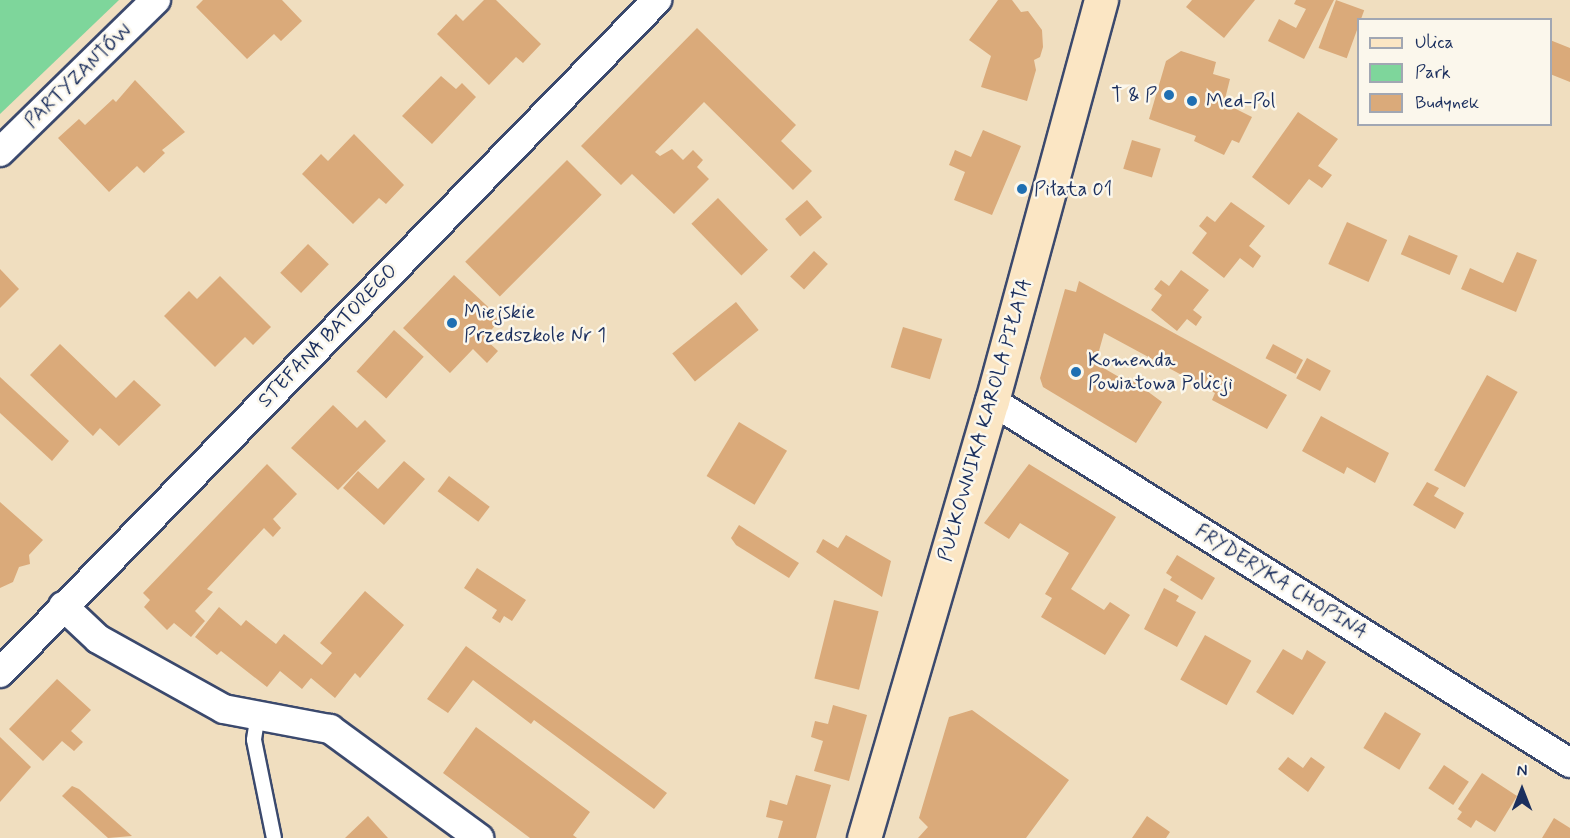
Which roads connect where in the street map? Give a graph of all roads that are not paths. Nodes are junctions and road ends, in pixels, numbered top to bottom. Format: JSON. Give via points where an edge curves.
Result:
{"nodes":[{"id":1,"x":156,"y":0,"type":"edge"},
{"id":2,"x":657,"y":0,"type":"edge"},
{"id":3,"x":1101,"y":0,"type":"edge"},
{"id":4,"x":0,"y":152,"type":"edge"},
{"id":5,"x":992,"y":401,"type":"junction"},
{"id":6,"x":63,"y":606,"type":"junction"},
{"id":7,"x":0,"y":673,"type":"edge"},
{"id":8,"x":258,"y":714,"type":"junction"},
{"id":9,"x":1570,"y":763,"type":"edge"},
{"id":10,"x":274,"y":838,"type":"edge"},
{"id":11,"x":478,"y":838,"type":"edge"},
{"id":12,"x":864,"y":838,"type":"edge"}],
"edges":[{"from":1,"to":4,"type":"street","name":"PARTYZANTÓW"},
{"from":2,"to":6,"type":"street","name":"STEFANA BATOREGO"},
{"from":3,"to":5,"type":"street","name":"PUŁKOWNIKA KAROLA PIŁATA"},
{"from":5,"to":9,"type":"street","name":"FRYDERYKA CHOPINA"},
{"from":5,"to":12,"type":"street","name":"PUŁKOWNIKA KAROLA PIŁATA"},
{"from":6,"to":7,"type":"street","name":"STEFANA BATOREGO"},
{"from":6,"to":8,"type":"street","via":[[98,639],[224,709]]},
{"from":8,"to":10,"type":"lane","via":[[254,740]]},
{"from":8,"to":11,"type":"street","via":[[330,729]]}]}
